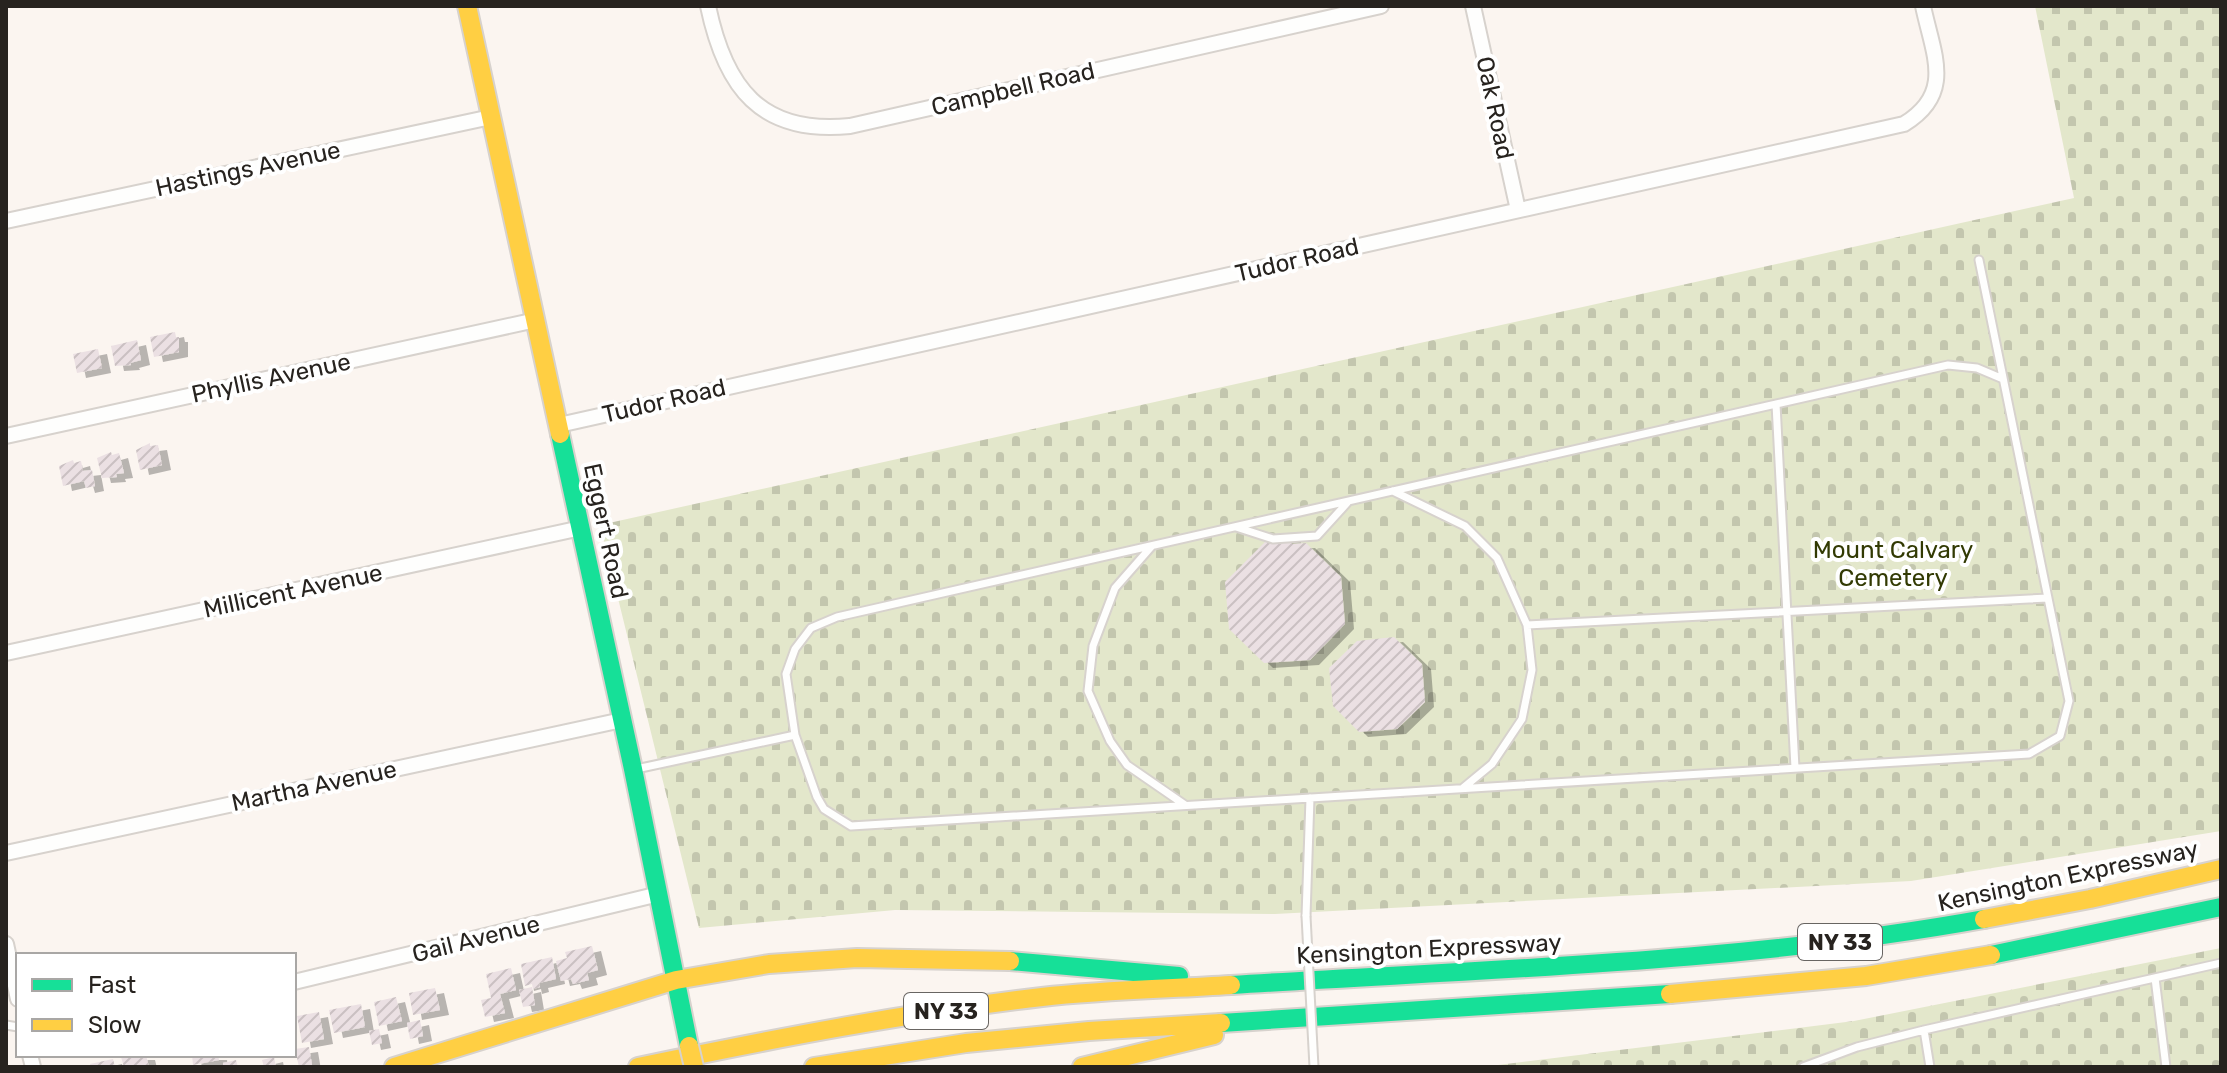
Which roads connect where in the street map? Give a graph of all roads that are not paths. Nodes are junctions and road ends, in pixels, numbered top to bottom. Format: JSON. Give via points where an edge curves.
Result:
{"nodes":[{"id":1,"x":467,"y":6,"type":"edge"},
{"id":2,"x":708,"y":6,"type":"edge"},
{"id":3,"x":1381,"y":6,"type":"edge"},
{"id":4,"x":1473,"y":6,"type":"edge"},
{"id":5,"x":1923,"y":6,"type":"edge"},
{"id":6,"x":491,"y":117,"type":"junction"},
{"id":7,"x":1518,"y":210,"type":"junction"},
{"id":8,"x":6,"y":221,"type":"edge"},
{"id":9,"x":1979,"y":260,"type":"dead end"},
{"id":10,"x":536,"y":320,"type":"junction"},
{"id":11,"x":2003,"y":379,"type":"junction"},
{"id":12,"x":1776,"y":404,"type":"junction"},
{"id":13,"x":559,"y":425,"type":"junction"},
{"id":14,"x":6,"y":436,"type":"edge"},
{"id":15,"x":1393,"y":491,"type":"junction"},
{"id":16,"x":1348,"y":501,"type":"junction"},
{"id":17,"x":1236,"y":527,"type":"junction"},
{"id":18,"x":581,"y":528,"type":"junction"},
{"id":19,"x":1152,"y":546,"type":"junction"},
{"id":20,"x":2048,"y":598,"type":"junction"},
{"id":21,"x":1788,"y":611,"type":"junction"},
{"id":22,"x":1527,"y":625,"type":"junction"},
{"id":23,"x":6,"y":653,"type":"edge"},
{"id":24,"x":622,"y":720,"type":"junction"},
{"id":25,"x":795,"y":735,"type":"junction"},
{"id":26,"x":1795,"y":768,"type":"junction"},
{"id":27,"x":633,"y":769,"type":"junction"},
{"id":28,"x":1463,"y":789,"type":"junction"},
{"id":29,"x":1310,"y":798,"type":"junction"},
{"id":30,"x":1187,"y":806,"type":"junction"},
{"id":31,"x":6,"y":853,"type":"edge"},
{"id":32,"x":2221,"y":869,"type":"edge"},
{"id":33,"x":659,"y":894,"type":"junction"},
{"id":34,"x":2221,"y":909,"type":"edge"},
{"id":35,"x":6,"y":944,"type":"edge"},
{"id":36,"x":2221,"y":963,"type":"edge"},
{"id":37,"x":2155,"y":978,"type":"junction"},
{"id":38,"x":296,"y":982,"type":"edge"},
{"id":39,"x":1259,"y":983,"type":"junction"},
{"id":40,"x":677,"y":984,"type":"junction"},
{"id":41,"x":16,"y":990,"type":"edge"},
{"id":42,"x":1291,"y":1017,"type":"junction"},
{"id":43,"x":1924,"y":1030,"type":"junction"},
{"id":44,"x":394,"y":1067,"type":"edge"},
{"id":45,"x":638,"y":1067,"type":"edge"},
{"id":46,"x":694,"y":1067,"type":"edge"},
{"id":47,"x":814,"y":1067,"type":"edge"},
{"id":48,"x":1082,"y":1067,"type":"edge"},
{"id":49,"x":1314,"y":1067,"type":"edge"},
{"id":50,"x":1803,"y":1067,"type":"edge"},
{"id":51,"x":1930,"y":1067,"type":"edge"},
{"id":52,"x":2166,"y":1067,"type":"edge"}],
"edges":[{"from":1,"to":6,"type":"main road","name":"Eggert Road"},
{"from":2,"to":3,"type":"street","name":"Campbell Road","via":[[723,61],[753,102],[787,121],[830,128]]},
{"from":4,"to":7,"type":"street","name":"Oak Road"},
{"from":5,"to":7,"type":"street","name":"Tudor Road","via":[[1938,76],[1928,105],[1904,124]]},
{"from":6,"to":8,"type":"street","name":"Hastings Avenue"},
{"from":6,"to":10,"type":"main road","name":"Eggert Road"},
{"from":7,"to":13,"type":"street","name":"Tudor Road"},
{"from":9,"to":11,"type":"lane"},
{"from":10,"to":13,"type":"main road","name":"Eggert Road"},
{"from":10,"to":14,"type":"street","name":"Phyllis Avenue"},
{"from":11,"to":12,"type":"lane","via":[[1977,368],[1948,365]]},
{"from":11,"to":20,"type":"lane"},
{"from":12,"to":15,"type":"lane"},
{"from":12,"to":21,"type":"lane"},
{"from":13,"to":18,"type":"main road","name":"Eggert Road"},
{"from":15,"to":16,"type":"lane"},
{"from":15,"to":22,"type":"lane","via":[[1465,526],[1497,558]]},
{"from":16,"to":17,"type":"lane"},
{"from":16,"to":17,"type":"lane","via":[[1317,536],[1273,539]]},
{"from":17,"to":19,"type":"lane"},
{"from":18,"to":23,"type":"street","name":"Millicent Avenue"},
{"from":18,"to":24,"type":"main road","name":"Eggert Road"},
{"from":19,"to":25,"type":"lane","via":[[837,617],[811,628],[795,649],[786,674]]},
{"from":19,"to":30,"type":"lane","via":[[1115,588],[1093,646],[1088,691],[1127,765]]},
{"from":20,"to":21,"type":"lane"},
{"from":20,"to":26,"type":"lane","via":[[2069,701],[2060,736],[2029,754]]},
{"from":21,"to":22,"type":"lane"},
{"from":21,"to":26,"type":"lane"},
{"from":22,"to":28,"type":"lane","via":[[1532,670],[1522,719],[1492,764]]},
{"from":24,"to":27,"type":"main road","name":"Eggert Road"},
{"from":24,"to":31,"type":"street","name":"Martha Avenue"},
{"from":25,"to":27,"type":"lane"},
{"from":25,"to":30,"type":"lane","via":[[824,809],[851,826]]},
{"from":26,"to":28,"type":"lane"},
{"from":27,"to":33,"type":"main road","name":"Eggert Road"},
{"from":28,"to":29,"type":"lane"},
{"from":29,"to":30,"type":"lane"},
{"from":29,"to":49,"type":"lane","bridge":true,"via":[[1306,916]]},
{"from":32,"to":39,"type":"main road","name":"Kensington Expressway","number":"NY 33","via":[[2109,897],[1804,947]]},
{"from":33,"to":38,"type":"street","name":"Gail Avenue"},
{"from":33,"to":40,"type":"main road","name":"Eggert Road"},
{"from":34,"to":42,"type":"main road","number":"NY 33","via":[[1866,976],[1709,992]]},
{"from":35,"to":41,"type":"street"},
{"from":36,"to":37,"type":"lane"},
{"from":37,"to":43,"type":"lane"},
{"from":37,"to":52,"type":"lane"},
{"from":39,"to":40,"type":"main road","via":[[1025,961],[870,958],[769,964]]},
{"from":39,"to":45,"type":"main road","name":"Kensington Expressway","number":"NY 33","via":[[1044,997],[806,1031]]},
{"from":40,"to":44,"type":"main road"},
{"from":40,"to":46,"type":"main road","name":"Eggert Road","bridge":true},
{"from":42,"to":47,"type":"main road","number":"NY 33","via":[[966,1043]]},
{"from":42,"to":48,"type":"main road"},
{"from":43,"to":50,"type":"lane"},
{"from":43,"to":51,"type":"lane"}]}
